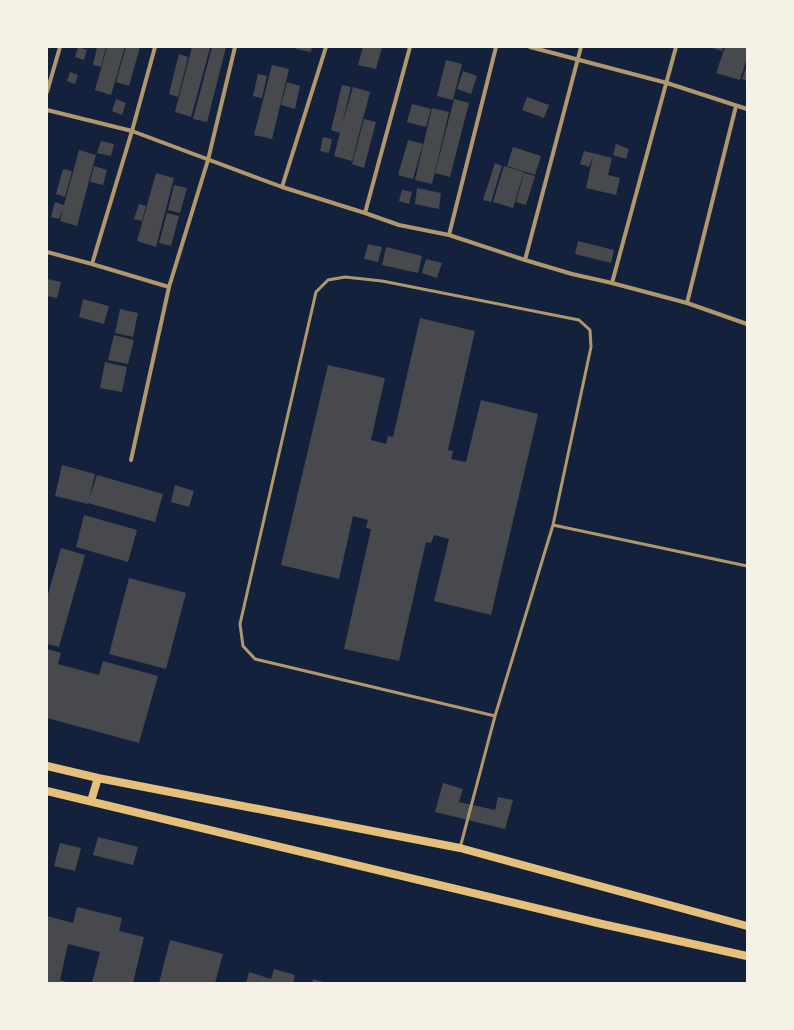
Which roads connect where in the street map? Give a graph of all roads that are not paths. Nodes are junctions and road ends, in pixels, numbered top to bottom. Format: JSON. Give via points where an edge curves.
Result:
{"nodes":[{"id":1,"x":60,"y":47,"type":"edge"},
{"id":2,"x":155,"y":47,"type":"edge"},
{"id":3,"x":235,"y":47,"type":"edge"},
{"id":4,"x":326,"y":47,"type":"edge"},
{"id":5,"x":410,"y":47,"type":"edge"},
{"id":6,"x":496,"y":47,"type":"edge"},
{"id":7,"x":530,"y":47,"type":"edge"},
{"id":8,"x":581,"y":47,"type":"edge"},
{"id":9,"x":676,"y":47,"type":"edge"},
{"id":10,"x":578,"y":60,"type":"junction"},
{"id":11,"x":667,"y":83,"type":"junction"},
{"id":12,"x":47,"y":92,"type":"edge"},
{"id":13,"x":736,"y":106,"type":"junction"},
{"id":14,"x":747,"y":109,"type":"edge"},
{"id":15,"x":47,"y":110,"type":"edge"},
{"id":16,"x":132,"y":132,"type":"junction"},
{"id":17,"x":208,"y":160,"type":"junction"},
{"id":18,"x":282,"y":187,"type":"junction"},
{"id":19,"x":365,"y":213,"type":"junction"},
{"id":20,"x":449,"y":235,"type":"junction"},
{"id":21,"x":47,"y":252,"type":"edge"},
{"id":22,"x":525,"y":260,"type":"junction"},
{"id":23,"x":92,"y":264,"type":"junction"},
{"id":24,"x":612,"y":283,"type":"junction"},
{"id":25,"x":169,"y":287,"type":"junction"},
{"id":26,"x":687,"y":303,"type":"junction"},
{"id":27,"x":747,"y":324,"type":"edge"},
{"id":28,"x":131,"y":460,"type":"dead end"},
{"id":29,"x":553,"y":525,"type":"junction"},
{"id":30,"x":747,"y":566,"type":"edge"},
{"id":31,"x":495,"y":716,"type":"junction"},
{"id":32,"x":47,"y":766,"type":"edge"},
{"id":33,"x":98,"y":778,"type":"junction"},
{"id":34,"x":47,"y":791,"type":"edge"},
{"id":35,"x":91,"y":801,"type":"junction"},
{"id":36,"x":460,"y":848,"type":"junction"},
{"id":37,"x":747,"y":926,"type":"edge"},
{"id":38,"x":747,"y":956,"type":"edge"}],
"edges":[{"from":1,"to":12,"type":"street"},
{"from":2,"to":16,"type":"street"},
{"from":3,"to":17,"type":"street"},
{"from":4,"to":18,"type":"street"},
{"from":5,"to":19,"type":"street"},
{"from":6,"to":20,"type":"street"},
{"from":7,"to":10,"type":"street"},
{"from":8,"to":10,"type":"street"},
{"from":9,"to":11,"type":"street"},
{"from":10,"to":11,"type":"street"},
{"from":10,"to":22,"type":"street"},
{"from":11,"to":13,"type":"street"},
{"from":11,"to":24,"type":"street"},
{"from":13,"to":14,"type":"street"},
{"from":13,"to":26,"type":"street"},
{"from":15,"to":16,"type":"street"},
{"from":16,"to":17,"type":"street"},
{"from":16,"to":23,"type":"street"},
{"from":17,"to":18,"type":"street"},
{"from":17,"to":25,"type":"street"},
{"from":18,"to":19,"type":"street"},
{"from":19,"to":20,"type":"street","via":[[399,225]]},
{"from":20,"to":22,"type":"street"},
{"from":21,"to":23,"type":"street"},
{"from":22,"to":24,"type":"street"},
{"from":23,"to":25,"type":"street"},
{"from":24,"to":26,"type":"street"},
{"from":25,"to":28,"type":"street"},
{"from":26,"to":27,"type":"street"},
{"from":29,"to":30,"type":"lane"},
{"from":29,"to":31,"type":"lane"},
{"from":29,"to":31,"type":"lane","via":[[591,347],[590,330],[580,320],[382,281],[345,277],[328,280],[316,292],[240,624],[243,646],[255,659]]},
{"from":31,"to":36,"type":"lane"},
{"from":32,"to":33,"type":"main road"},
{"from":33,"to":35,"type":"main road"},
{"from":33,"to":36,"type":"main road"},
{"from":34,"to":35,"type":"main road"},
{"from":35,"to":38,"type":"main road"},
{"from":36,"to":37,"type":"main road"}]}
